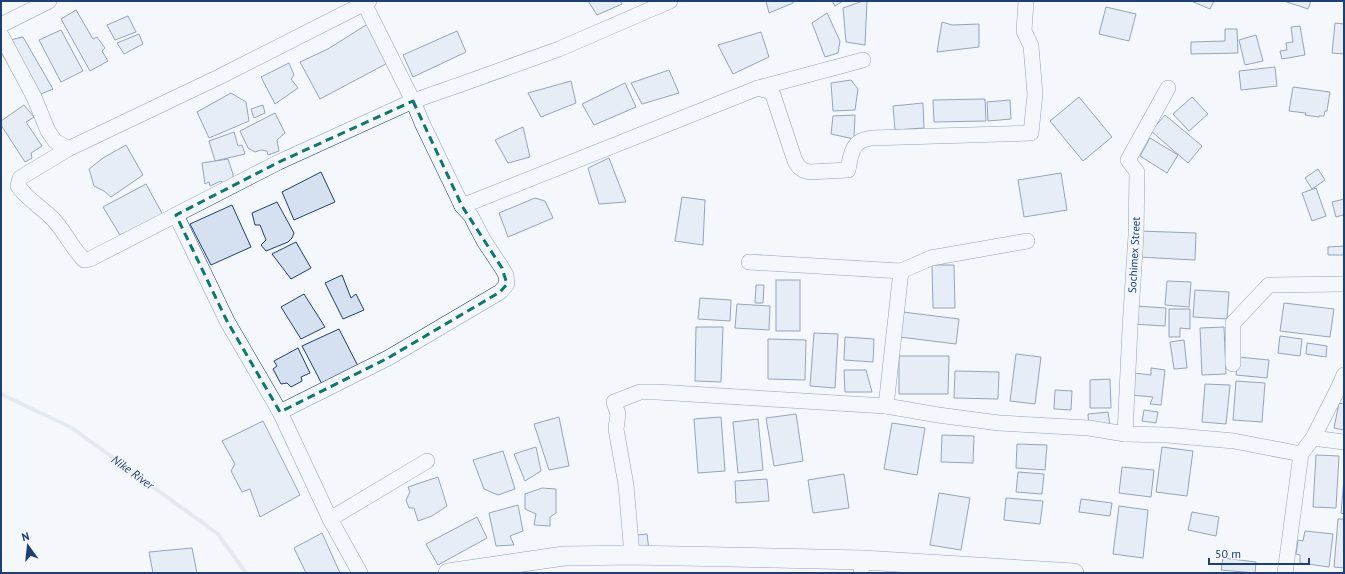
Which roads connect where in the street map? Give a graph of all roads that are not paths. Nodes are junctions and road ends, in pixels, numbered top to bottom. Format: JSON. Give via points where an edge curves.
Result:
{"nodes":[{"id":1,"x":49,"y":1,"type":"edge"},
{"id":2,"x":670,"y":1,"type":"edge"},
{"id":3,"x":1026,"y":1,"type":"edge"},
{"id":4,"x":366,"y":2,"type":"edge"},
{"id":5,"x":1,"y":25,"type":"edge"},
{"id":6,"x":1,"y":35,"type":"edge"},
{"id":7,"x":863,"y":60,"type":"dead end"},
{"id":8,"x":758,"y":88,"type":"junction"},
{"id":9,"x":1168,"y":88,"type":"dead end"},
{"id":10,"x":413,"y":101,"type":"junction"},
{"id":11,"x":68,"y":150,"type":"junction"},
{"id":12,"x":462,"y":206,"type":"junction"},
{"id":13,"x":176,"y":215,"type":"junction"},
{"id":14,"x":1027,"y":241,"type":"dead end"},
{"id":15,"x":748,"y":262,"type":"dead end"},
{"id":16,"x":901,"y":271,"type":"junction"},
{"id":17,"x":1344,"y":284,"type":"edge"},
{"id":18,"x":1233,"y":364,"type":"dead end"},
{"id":19,"x":1344,"y":375,"type":"edge"},
{"id":20,"x":886,"y":406,"type":"junction"},
{"id":21,"x":280,"y":412,"type":"junction"},
{"id":22,"x":1125,"y":434,"type":"junction"},
{"id":23,"x":1313,"y":438,"type":"junction"},
{"id":24,"x":1344,"y":442,"type":"edge"},
{"id":25,"x":1301,"y":454,"type":"junction"},
{"id":26,"x":427,"y":461,"type":"dead end"},
{"id":27,"x":330,"y":519,"type":"junction"},
{"id":28,"x":632,"y":555,"type":"junction"},
{"id":29,"x":862,"y":567,"type":"edge"},
{"id":30,"x":360,"y":573,"type":"edge"},
{"id":31,"x":448,"y":573,"type":"edge"},
{"id":32,"x":1074,"y":573,"type":"edge"},
{"id":33,"x":1285,"y":573,"type":"edge"}],
"edges":[{"from":1,"to":5,"type":"street"},
{"from":2,"to":10,"type":"street","via":[[559,49]]},
{"from":3,"to":8,"type":"street","via":[[1024,31],[1031,46],[1035,94],[1031,133],[871,138],[856,145],[848,170],[809,172],[803,170],[795,161],[773,95]]},
{"from":4,"to":10,"type":"street"},
{"from":4,"to":11,"type":"street"},
{"from":6,"to":11,"type":"street","via":[[34,97],[48,131],[55,141]]},
{"from":7,"to":8,"type":"street"},
{"from":8,"to":12,"type":"street"},
{"from":9,"to":22,"type":"street","name":"Sochimex Street","via":[[1128,160],[1137,172]]},
{"from":10,"to":12,"type":"street"},
{"from":10,"to":13,"type":"street","via":[[279,162]]},
{"from":11,"to":13,"type":"street","via":[[25,174],[20,178],[18,186],[53,218],[84,260]]},
{"from":12,"to":21,"type":"street","via":[[471,216],[484,242],[506,275],[505,287],[388,358]]},
{"from":13,"to":21,"type":"street","via":[[227,321]]},
{"from":14,"to":16,"type":"street","via":[[931,258]]},
{"from":15,"to":16,"type":"street"},
{"from":16,"to":20,"type":"street"},
{"from":17,"to":18,"type":"street","via":[[1269,285],[1233,323]]},
{"from":19,"to":23,"type":"street"},
{"from":20,"to":22,"type":"street","via":[[992,422],[1089,428]]},
{"from":20,"to":28,"type":"street","via":[[657,392],[640,392],[614,402],[618,414],[616,429],[626,484]]},
{"from":21,"to":27,"type":"street"},
{"from":22,"to":25,"type":"street","via":[[1234,441]]},
{"from":23,"to":24,"type":"street"},
{"from":23,"to":25,"type":"street"},
{"from":25,"to":33,"type":"street"},
{"from":26,"to":27,"type":"street"},
{"from":27,"to":30,"type":"street"},
{"from":28,"to":29,"type":"main road"},
{"from":28,"to":31,"type":"main road","via":[[564,556]]},
{"from":29,"to":32,"type":"main road"}]}
